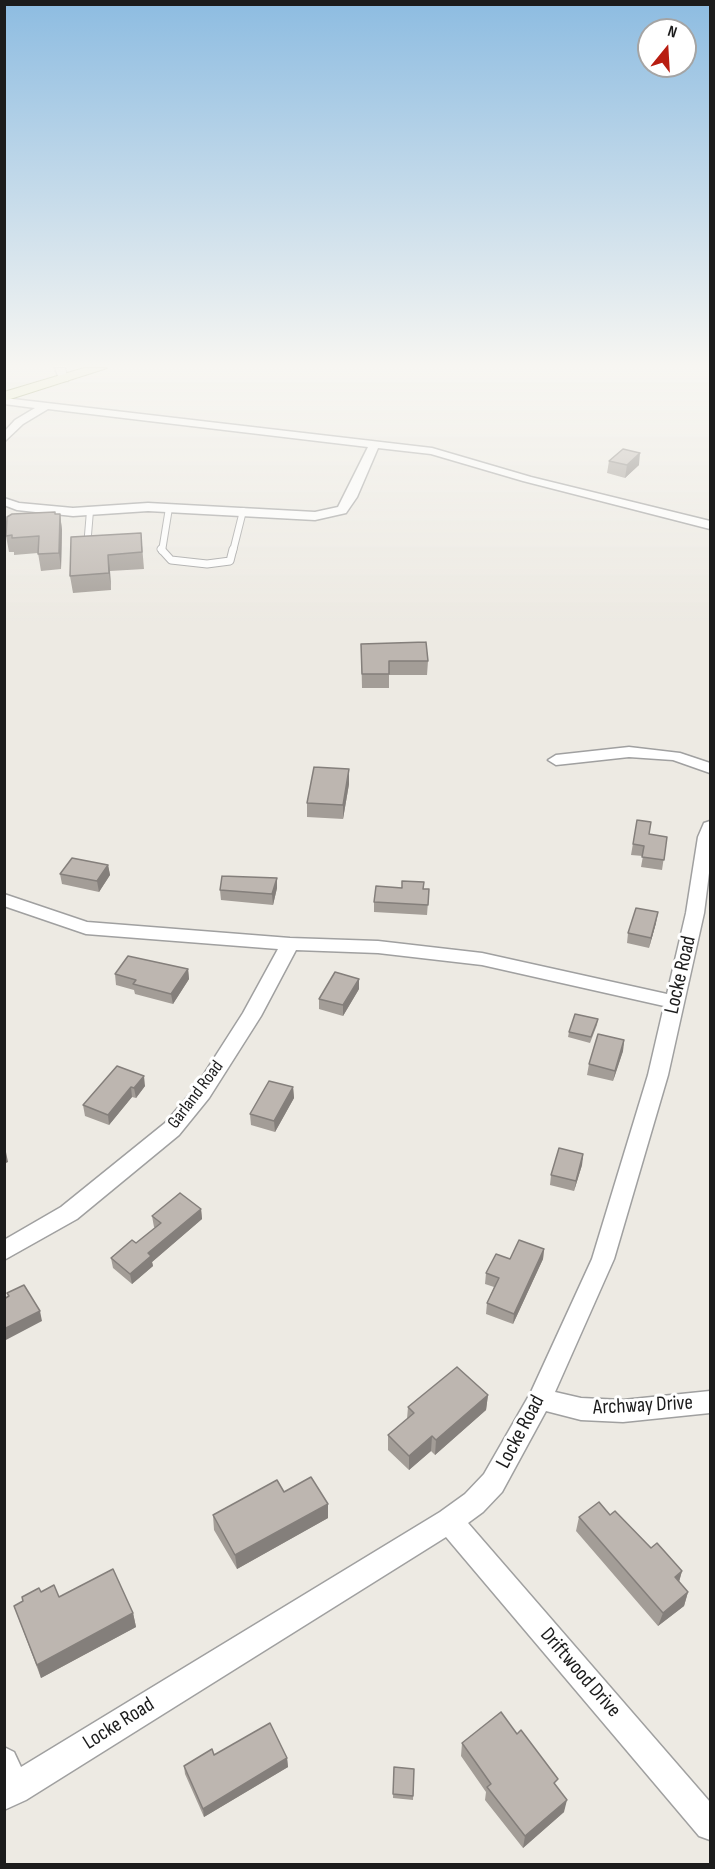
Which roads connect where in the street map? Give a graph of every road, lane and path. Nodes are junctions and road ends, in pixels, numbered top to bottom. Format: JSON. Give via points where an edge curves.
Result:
{"nodes":[{"id":1,"x":370,"y":455,"type":"edge"},
{"id":2,"x":446,"y":455,"type":"edge"},
{"id":3,"x":4,"y":501,"type":"edge"},
{"id":4,"x":170,"y":508,"type":"junction"},
{"id":5,"x":90,"y":511,"type":"junction"},
{"id":6,"x":243,"y":512,"type":"junction"},
{"id":7,"x":707,"y":522,"type":"edge"},
{"id":8,"x":87,"y":548,"type":"edge"},
{"id":9,"x":556,"y":760,"type":"dead end"},
{"id":10,"x":711,"y":768,"type":"edge"},
{"id":11,"x":711,"y":826,"type":"edge"},
{"id":12,"x":4,"y":899,"type":"edge"},
{"id":13,"x":290,"y":944,"type":"junction"},
{"id":14,"x":675,"y":1002,"type":"junction"},
{"id":15,"x":4,"y":1251,"type":"edge"},
{"id":16,"x":540,"y":1399,"type":"junction"},
{"id":17,"x":711,"y":1402,"type":"edge"},
{"id":18,"x":449,"y":1521,"type":"junction"},
{"id":19,"x":8,"y":1782,"type":"edge"},
{"id":20,"x":711,"y":1825,"type":"edge"}],
"edges":[{"from":1,"to":6,"type":"street","via":[[342,510],[315,516]]},
{"from":2,"to":7,"type":"street","via":[[527,479]]},
{"from":3,"to":5,"type":"street","via":[[42,509]]},
{"from":4,"to":5,"type":"street"},
{"from":4,"to":6,"type":"street"},
{"from":4,"to":6,"type":"lane","via":[[161,550],[171,560],[198,564],[230,561]]},
{"from":5,"to":8,"type":"lane"},
{"from":9,"to":10,"type":"street","via":[[629,752],[675,756]]},
{"from":11,"to":14,"type":"street","name":"Locke Road"},
{"from":12,"to":13,"type":"street","via":[[37,914],[86,928]]},
{"from":13,"to":14,"type":"street","via":[[378,947],[482,959]]},
{"from":13,"to":15,"type":"street","name":"Garland Road","via":[[251,1016],[202,1093],[172,1129],[69,1213]]},
{"from":14,"to":16,"type":"street","name":"Locke Road","via":[[658,1075],[603,1259]]},
{"from":16,"to":17,"type":"street","name":"Archway Drive","via":[[581,1409],[623,1412]]},
{"from":16,"to":18,"type":"street","name":"Locke Road","via":[[493,1483]]},
{"from":18,"to":19,"type":"street","name":"Locke Road"},
{"from":18,"to":20,"type":"street","name":"Driftwood Drive"}]}
